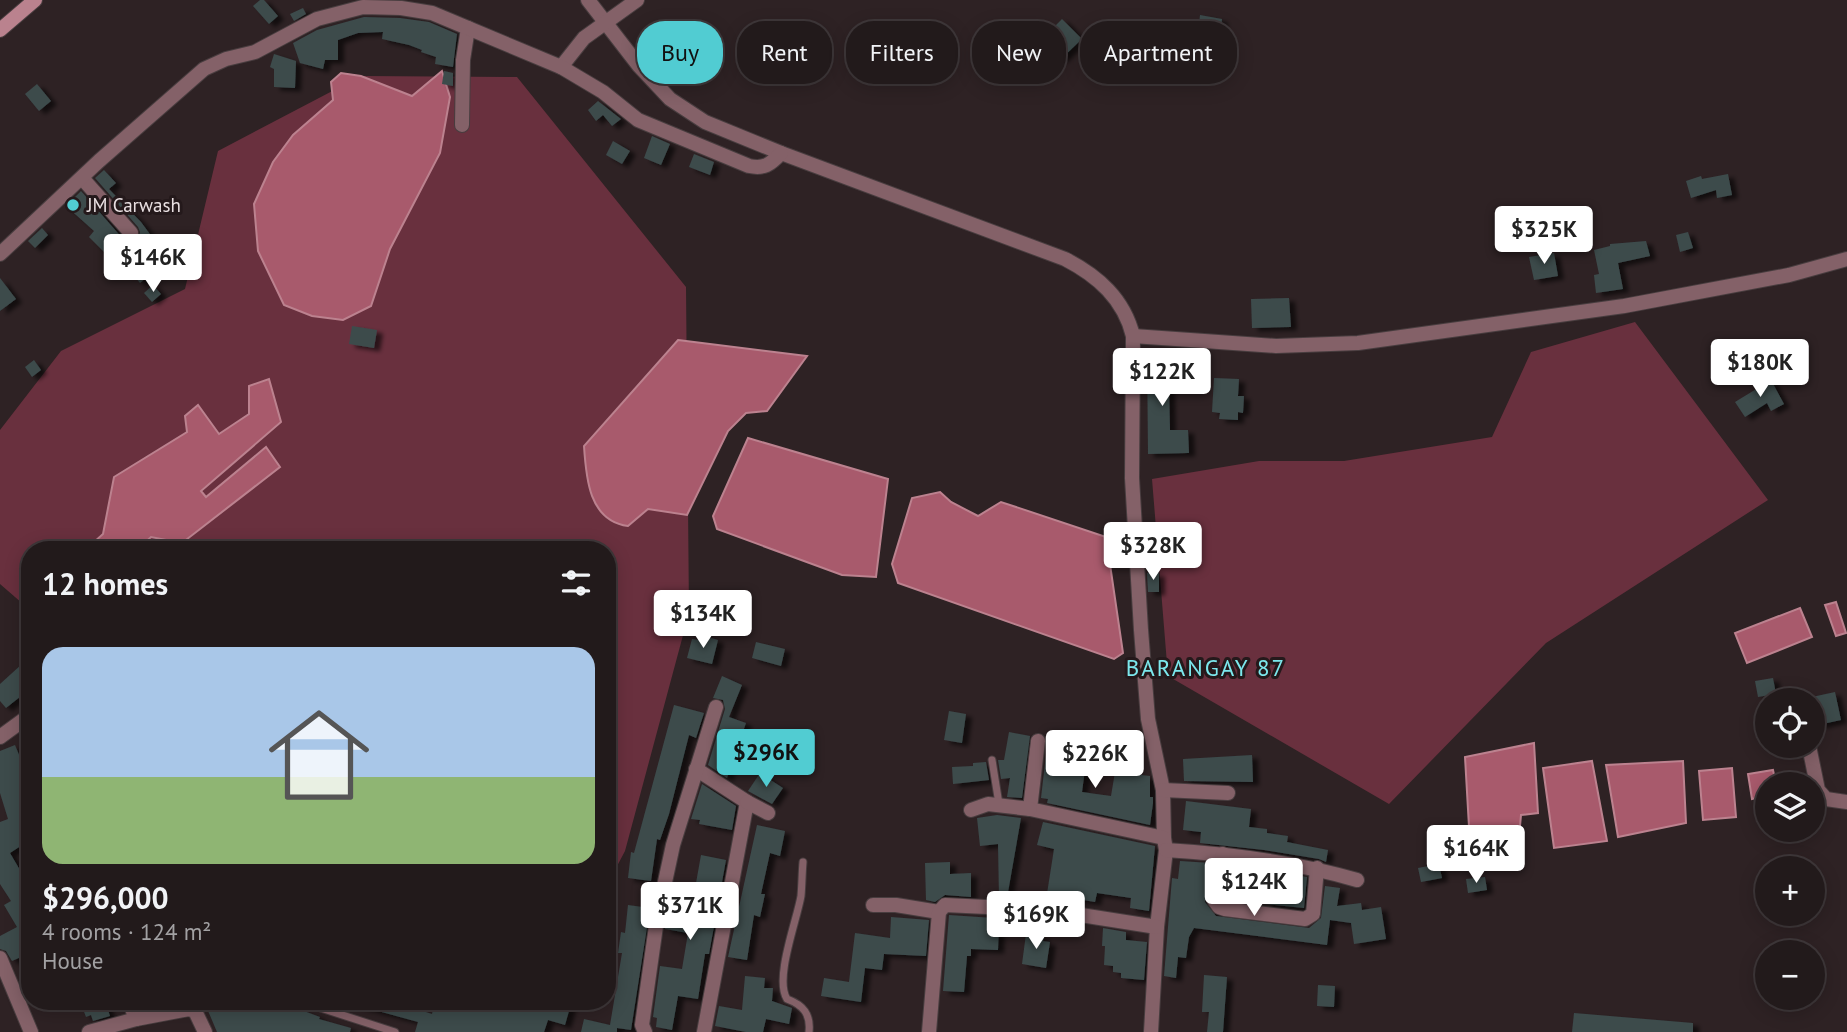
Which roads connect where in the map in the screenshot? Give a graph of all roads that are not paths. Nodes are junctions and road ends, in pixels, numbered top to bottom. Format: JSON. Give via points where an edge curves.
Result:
{"nodes":[{"id":1,"x":35,"y":0,"type":"edge"},
{"id":2,"x":588,"y":0,"type":"edge"},
{"id":3,"x":637,"y":0,"type":"edge"},
{"id":4,"x":604,"y":22,"type":"junction"},
{"id":5,"x":468,"y":28,"type":"junction"},
{"id":6,"x":0,"y":30,"type":"edge"},
{"id":7,"x":561,"y":66,"type":"junction"},
{"id":8,"x":462,"y":125,"type":"dead end"},
{"id":9,"x":781,"y":153,"type":"junction"},
{"id":10,"x":82,"y":177,"type":"junction"},
{"id":11,"x":131,"y":233,"type":"dead end"},
{"id":12,"x":0,"y":254,"type":"edge"},
{"id":13,"x":1847,"y":259,"type":"edge"},
{"id":14,"x":1133,"y":336,"type":"junction"},
{"id":15,"x":716,"y":707,"type":"dead end"},
{"id":16,"x":21,"y":725,"type":"edge"},
{"id":17,"x":0,"y":737,"type":"edge"},
{"id":18,"x":1038,"y":741,"type":"dead end"},
{"id":19,"x":1811,"y":758,"type":"edge"},
{"id":20,"x":992,"y":760,"type":"dead end"},
{"id":21,"x":695,"y":769,"type":"junction"},
{"id":22,"x":1163,"y":790,"type":"junction"},
{"id":23,"x":1228,"y":793,"type":"dead end"},
{"id":24,"x":747,"y":802,"type":"junction"},
{"id":25,"x":1847,"y":802,"type":"edge"},
{"id":26,"x":999,"y":804,"type":"junction"},
{"id":27,"x":1030,"y":809,"type":"junction"},
{"id":28,"x":971,"y":810,"type":"dead end"},
{"id":29,"x":768,"y":813,"type":"dead end"},
{"id":30,"x":1165,"y":844,"type":"junction"},
{"id":31,"x":1223,"y":854,"type":"junction"},
{"id":32,"x":803,"y":862,"type":"dead end"},
{"id":33,"x":1317,"y":868,"type":"junction"},
{"id":34,"x":1357,"y":880,"type":"dead end"},
{"id":35,"x":873,"y":905,"type":"dead end"},
{"id":36,"x":939,"y":912,"type":"junction"},
{"id":37,"x":1157,"y":927,"type":"junction"},
{"id":38,"x":0,"y":958,"type":"edge"},
{"id":39,"x":21,"y":1008,"type":"edge"},
{"id":40,"x":22,"y":1010,"type":"edge"},
{"id":41,"x":132,"y":1010,"type":"edge"},
{"id":42,"x":186,"y":1010,"type":"edge"},
{"id":43,"x":194,"y":1010,"type":"edge"},
{"id":44,"x":327,"y":1010,"type":"edge"},
{"id":45,"x":136,"y":1019,"type":"junction"},
{"id":46,"x":644,"y":1029,"type":"edge"},
{"id":47,"x":31,"y":1032,"type":"edge"},
{"id":48,"x":89,"y":1032,"type":"edge"},
{"id":49,"x":205,"y":1032,"type":"edge"},
{"id":50,"x":395,"y":1032,"type":"edge"},
{"id":51,"x":704,"y":1032,"type":"edge"},
{"id":52,"x":809,"y":1032,"type":"edge"},
{"id":53,"x":929,"y":1032,"type":"edge"},
{"id":54,"x":1151,"y":1032,"type":"edge"}],
"edges":[{"from":1,"to":6,"type":"street"},
{"from":2,"to":4,"type":"street"},
{"from":3,"to":4,"type":"street"},
{"from":4,"to":7,"type":"street"},
{"from":4,"to":9,"type":"street","via":[[670,99],[705,122]]},
{"from":5,"to":7,"type":"street"},
{"from":5,"to":8,"type":"street"},
{"from":5,"to":10,"type":"street","via":[[432,13],[401,8],[363,7],[317,19],[255,52],[204,69]]},
{"from":7,"to":9,"type":"street","via":[[638,120],[749,166],[762,168]]},
{"from":9,"to":14,"type":"street","via":[[1065,259],[1106,287],[1130,323]]},
{"from":10,"to":11,"type":"street"},
{"from":10,"to":12,"type":"street"},
{"from":13,"to":14,"type":"street","via":[[1789,275],[1601,310],[1358,343],[1276,346]]},
{"from":14,"to":22,"type":"street","via":[[1132,478],[1142,630],[1148,719]]},
{"from":15,"to":21,"type":"street"},
{"from":16,"to":17,"type":"street"},
{"from":18,"to":27,"type":"street"},
{"from":19,"to":25,"type":"street","via":[[1818,790],[1826,799]]},
{"from":20,"to":26,"type":"lane"},
{"from":21,"to":24,"type":"street"},
{"from":21,"to":46,"type":"street","via":[[657,919]]},
{"from":22,"to":23,"type":"street"},
{"from":22,"to":30,"type":"street"},
{"from":24,"to":29,"type":"street"},
{"from":24,"to":51,"type":"street"},
{"from":26,"to":27,"type":"street"},
{"from":26,"to":28,"type":"street"},
{"from":27,"to":30,"type":"street"},
{"from":30,"to":31,"type":"street"},
{"from":30,"to":37,"type":"street"},
{"from":31,"to":33,"type":"street"},
{"from":31,"to":33,"type":"street","via":[[1214,900],[1225,909],[1305,919],[1313,914]]},
{"from":32,"to":52,"type":"lane","via":[[783,989],[787,999],[808,1014]]},
{"from":33,"to":34,"type":"street"},
{"from":35,"to":36,"type":"street"},
{"from":36,"to":37,"type":"street","via":[[945,905],[1049,910]]},
{"from":36,"to":53,"type":"street"},
{"from":37,"to":54,"type":"street"},
{"from":38,"to":39,"type":"street"},
{"from":40,"to":47,"type":"street"},
{"from":41,"to":45,"type":"street"},
{"from":42,"to":45,"type":"street"},
{"from":43,"to":49,"type":"street"},
{"from":44,"to":50,"type":"lane"},
{"from":45,"to":48,"type":"street"}]}
